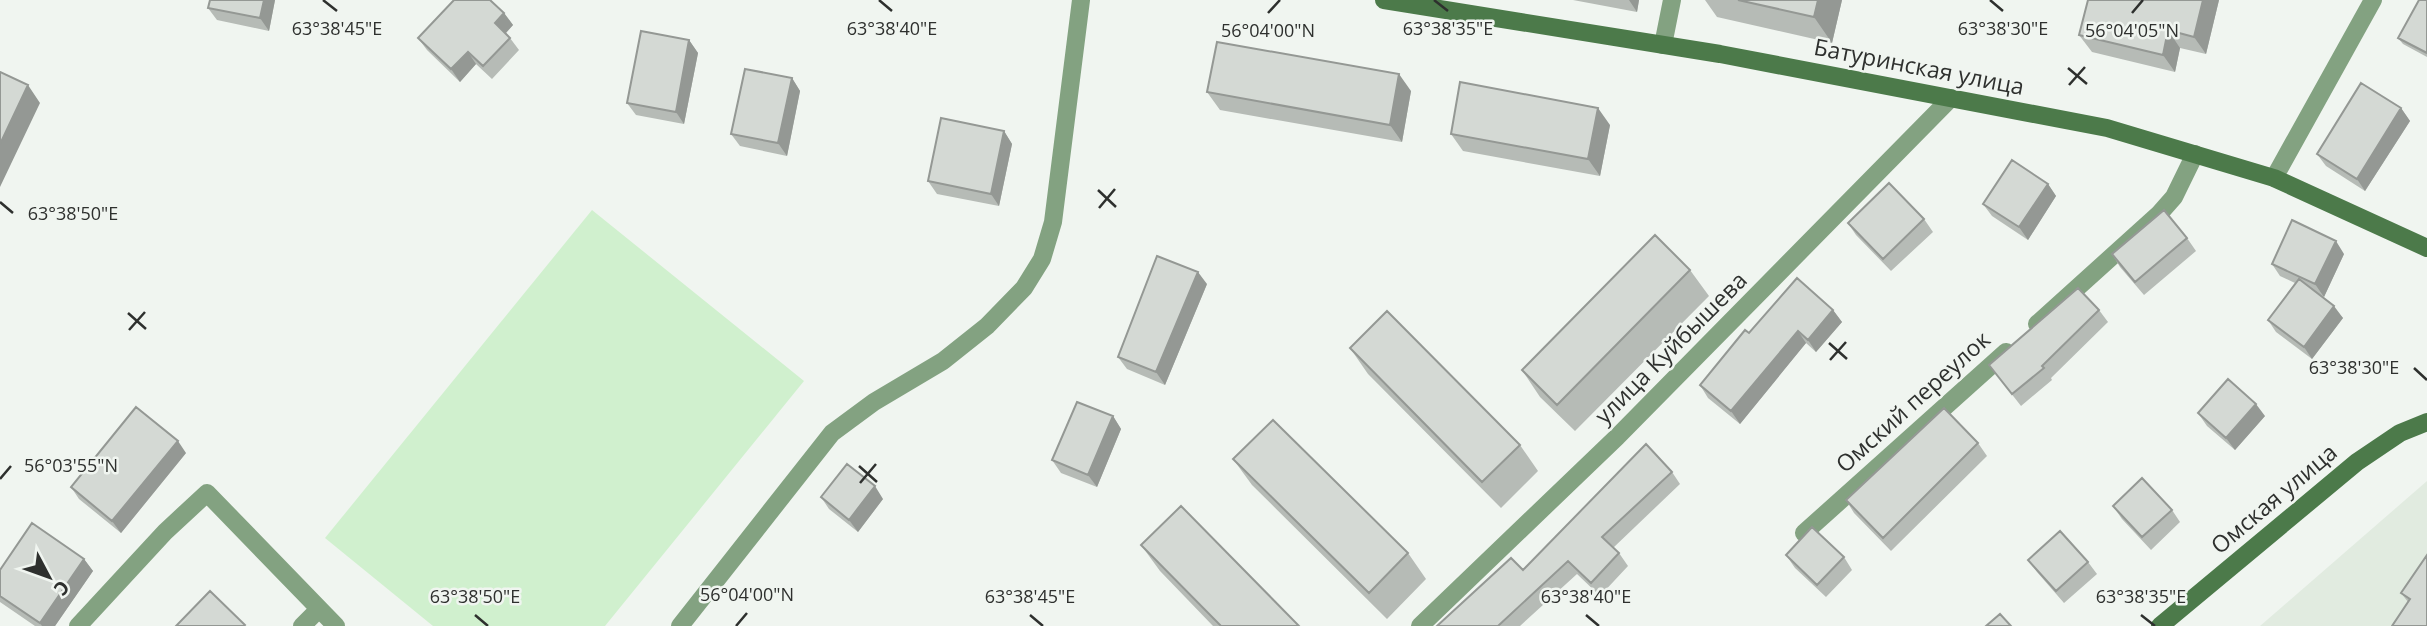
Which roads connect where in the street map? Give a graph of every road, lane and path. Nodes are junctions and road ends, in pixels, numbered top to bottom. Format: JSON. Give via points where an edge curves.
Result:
{"nodes":[{"id":1,"x":1081,"y":0,"type":"edge"},
{"id":2,"x":1384,"y":0,"type":"edge"},
{"id":3,"x":1672,"y":0,"type":"edge"},
{"id":4,"x":2373,"y":0,"type":"edge"},
{"id":5,"x":1663,"y":45,"type":"junction"},
{"id":6,"x":1951,"y":98,"type":"junction"},
{"id":7,"x":2195,"y":154,"type":"junction"},
{"id":8,"x":2274,"y":178,"type":"junction"},
{"id":9,"x":2427,"y":248,"type":"edge"},
{"id":10,"x":2427,"y":422,"type":"edge"},
{"id":11,"x":1804,"y":533,"type":"edge"},
{"id":12,"x":318,"y":610,"type":"junction"},
{"id":13,"x":78,"y":626,"type":"edge"},
{"id":14,"x":302,"y":626,"type":"edge"},
{"id":15,"x":336,"y":626,"type":"edge"},
{"id":16,"x":680,"y":626,"type":"edge"},
{"id":17,"x":1420,"y":626,"type":"edge"},
{"id":18,"x":2160,"y":626,"type":"edge"}],
"edges":[{"from":1,"to":16,"type":"street","via":[[1052,222],[1042,259],[1024,288],[943,361],[832,433]]},
{"from":2,"to":5,"type":"main road","name":"Батуринская улица"},
{"from":3,"to":5,"type":"street"},
{"from":4,"to":8,"type":"street"},
{"from":5,"to":6,"type":"main road","name":"Батуринская улица"},
{"from":6,"to":7,"type":"main road","name":"Батуринская улица","via":[[2107,128]]},
{"from":6,"to":17,"type":"street","name":"улица Куйбышева","via":[[1617,437]]},
{"from":7,"to":8,"type":"main road","name":"Батуринская улица"},
{"from":7,"to":11,"type":"street","name":"Омский переулок","via":[[2174,197],[2159,214]]},
{"from":8,"to":9,"type":"main road","name":"Батуринская улица"},
{"from":10,"to":18,"type":"main road","name":"Омская улица","via":[[2400,433],[2357,462]]},
{"from":12,"to":13,"type":"street","via":[[207,493]]},
{"from":12,"to":14,"type":"street"},
{"from":12,"to":15,"type":"street"}]}
